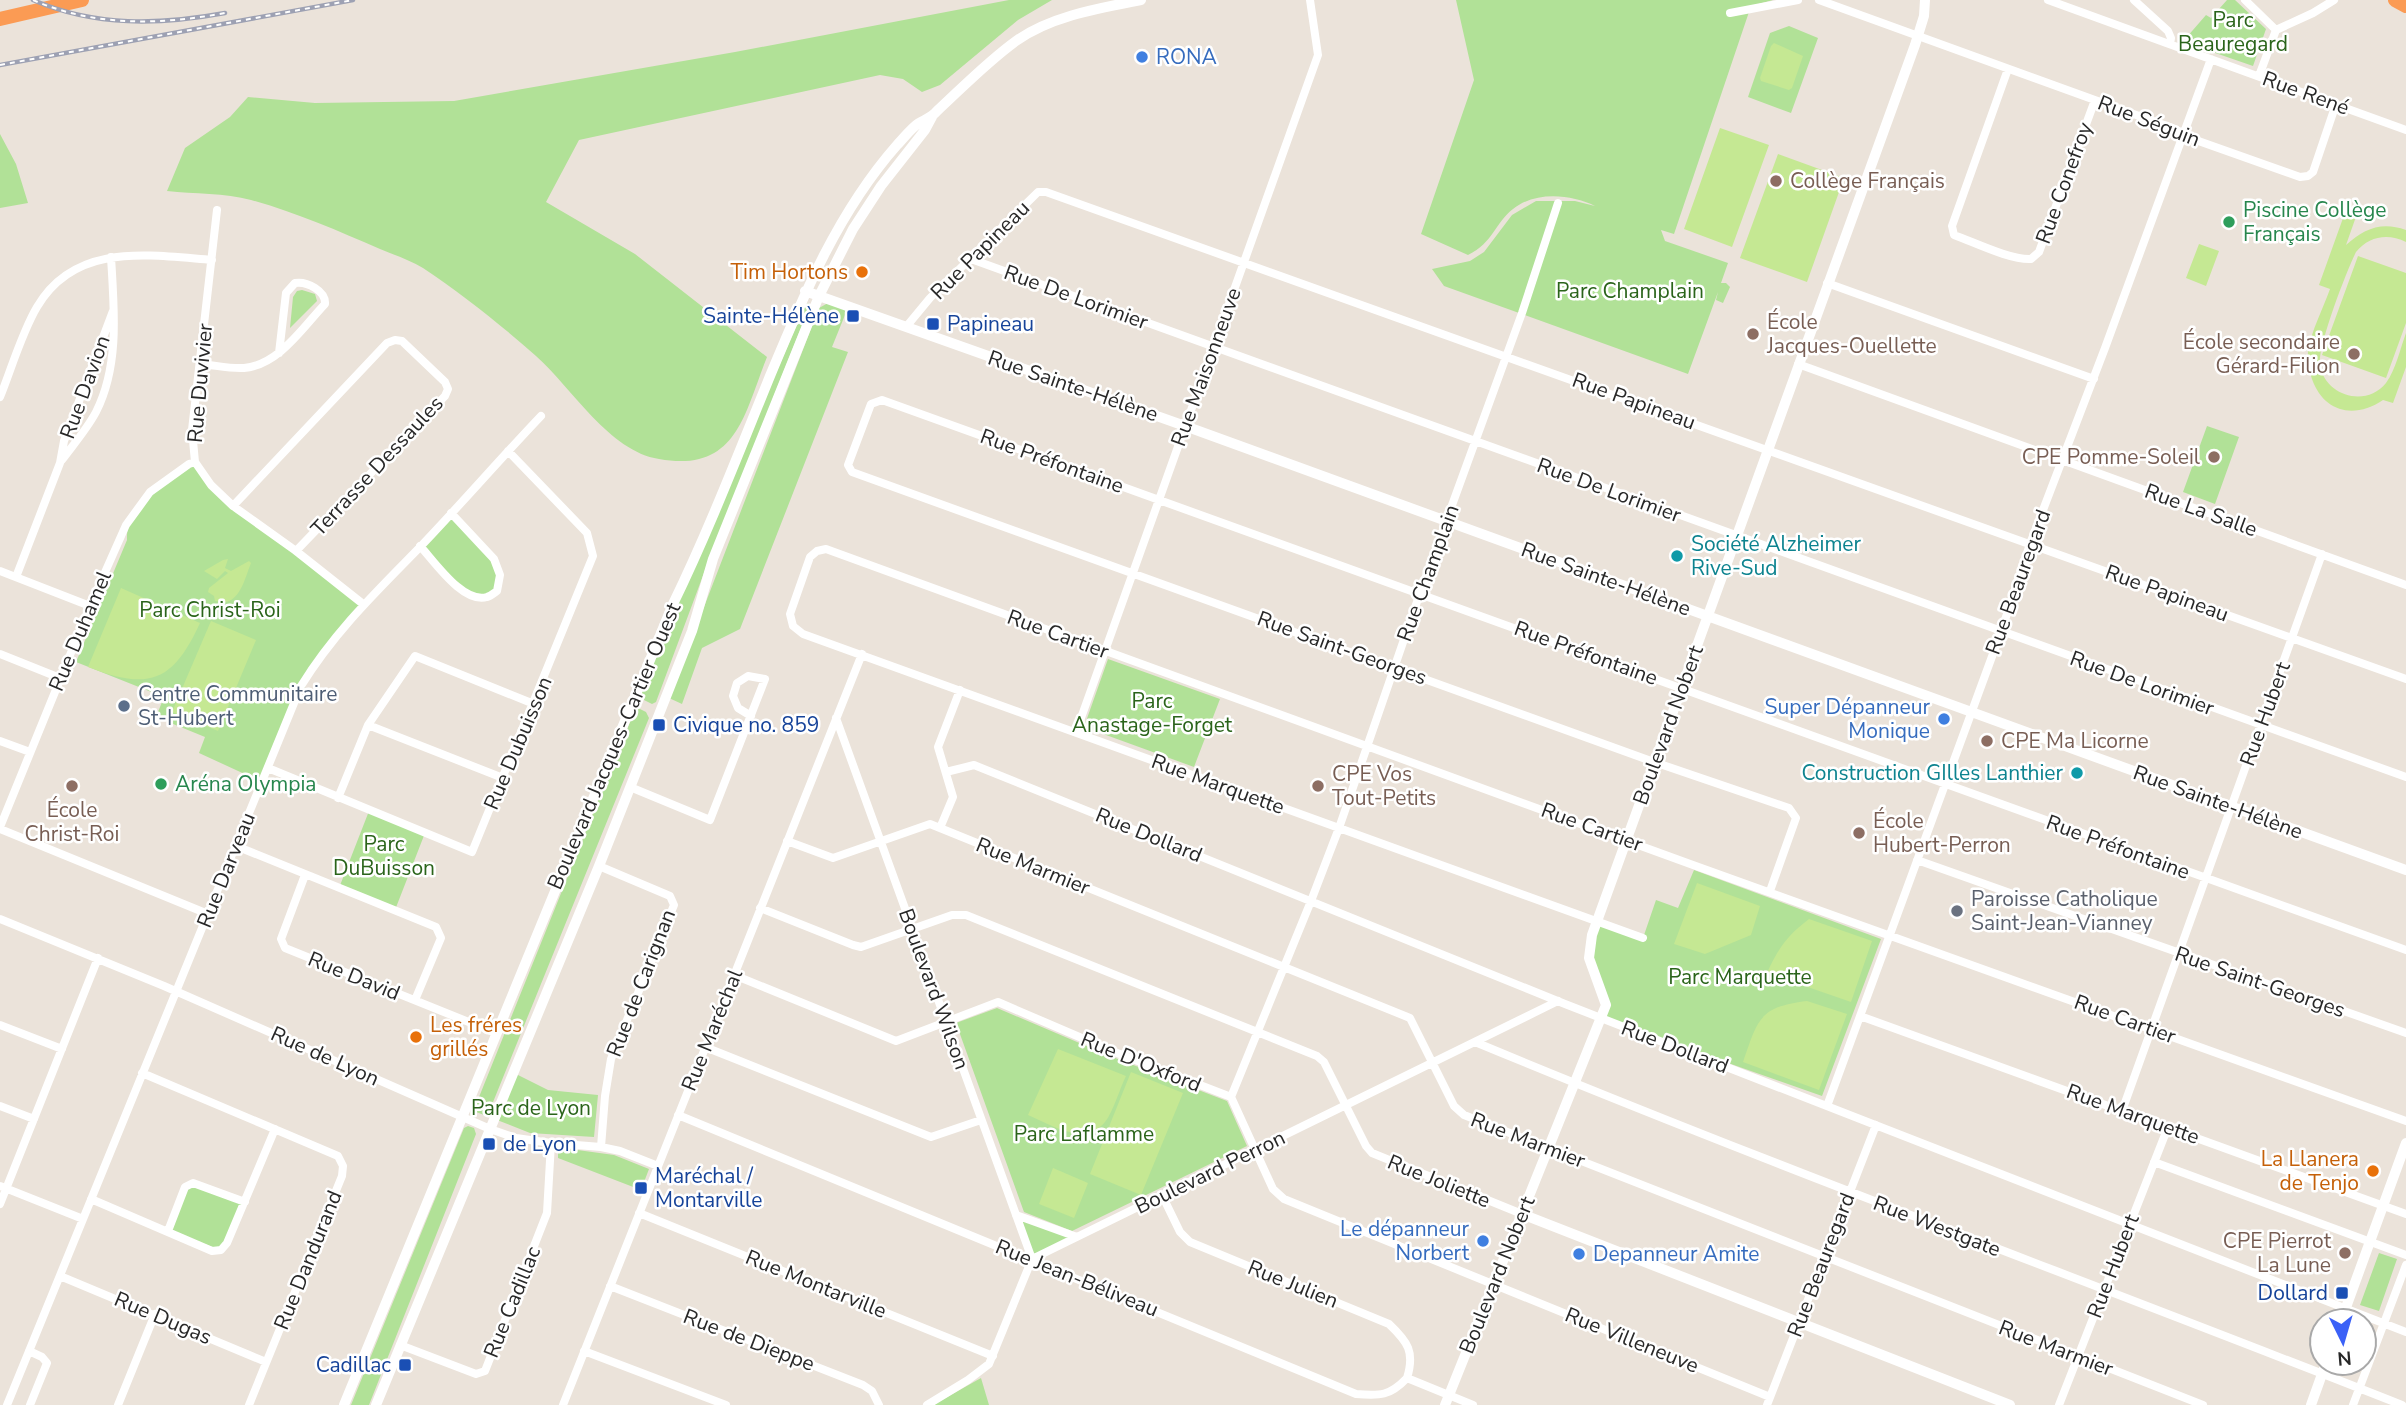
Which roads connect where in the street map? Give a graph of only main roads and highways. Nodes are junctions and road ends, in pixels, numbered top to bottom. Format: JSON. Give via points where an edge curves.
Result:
{"nodes":[{"id":1,"x":82,"y":0,"type":"edge"},
{"id":2,"x":2395,"y":0,"type":"edge"},
{"id":3,"x":2403,"y":0,"type":"edge"},
{"id":4,"x":2406,"y":5,"type":"edge"},
{"id":5,"x":0,"y":19,"type":"edge"}],
"edges":[{"from":1,"to":5,"type":"highway"},
{"from":2,"to":4,"type":"highway"},
{"from":3,"to":4,"type":"highway"}]}
